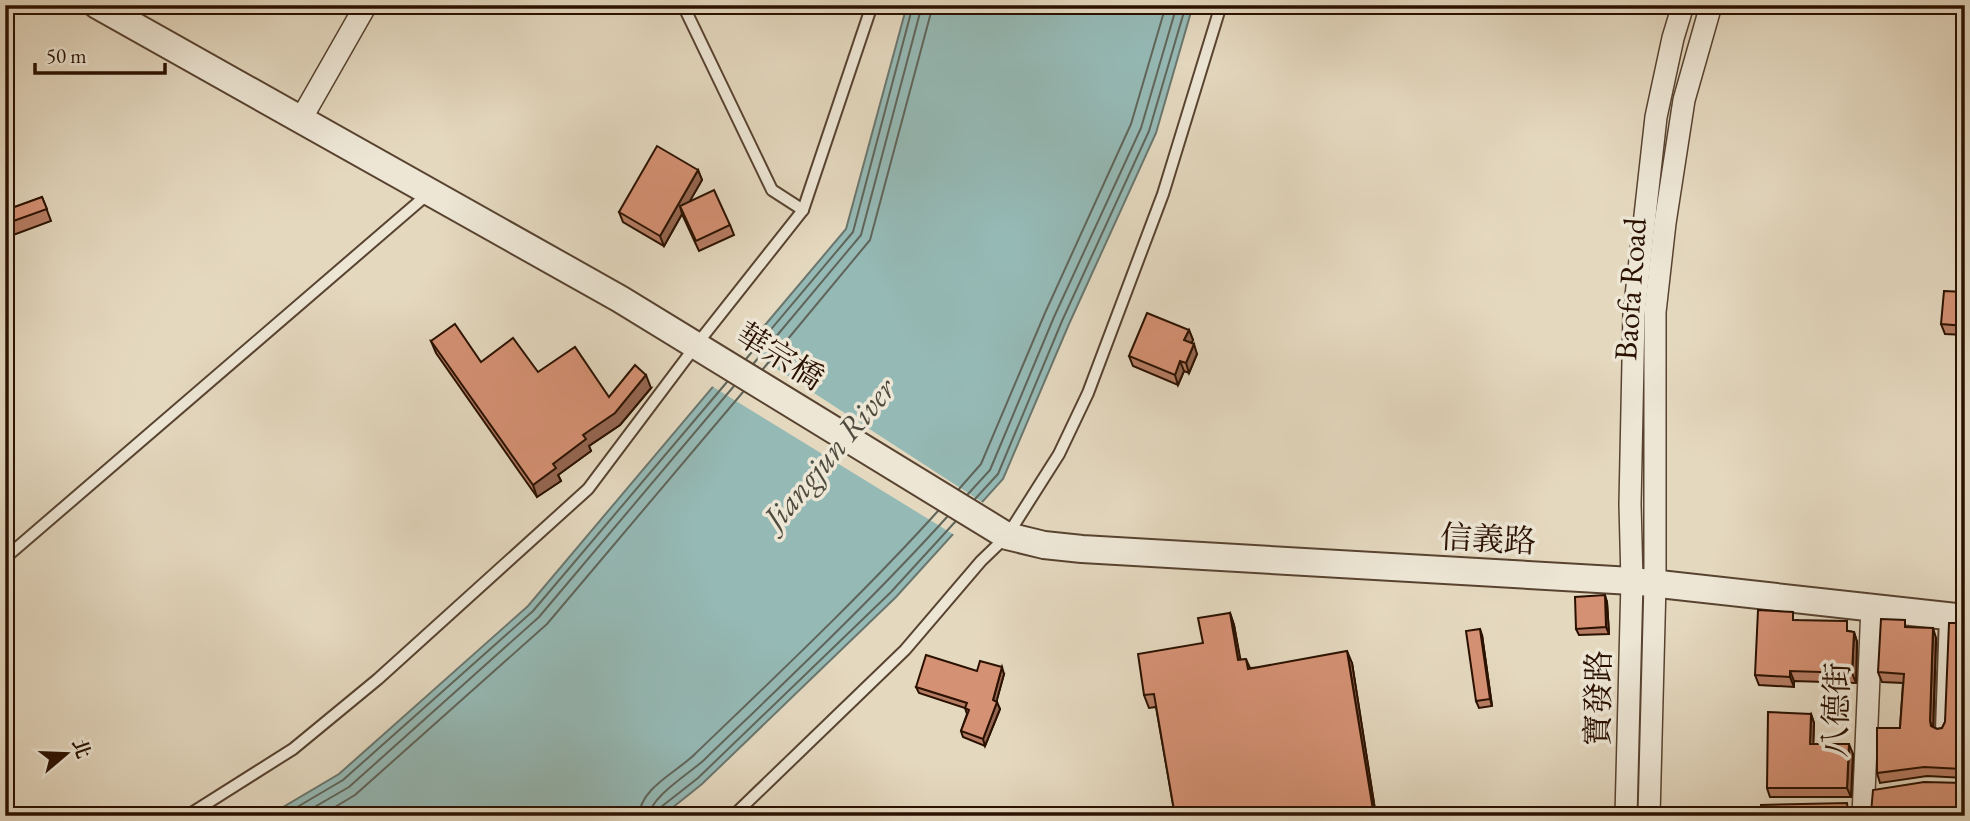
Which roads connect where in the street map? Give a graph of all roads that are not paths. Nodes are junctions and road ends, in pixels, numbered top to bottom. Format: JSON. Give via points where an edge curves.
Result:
{"nodes":[{"id":1,"x":97,"y":5,"type":"edge"},
{"id":2,"x":366,"y":5,"type":"edge"},
{"id":3,"x":683,"y":5,"type":"edge"},
{"id":4,"x":872,"y":5,"type":"edge"},
{"id":5,"x":1221,"y":5,"type":"edge"},
{"id":6,"x":1683,"y":5,"type":"edge"},
{"id":7,"x":1711,"y":5,"type":"edge"},
{"id":8,"x":301,"y":119,"type":"junction"},
{"id":9,"x":429,"y":193,"type":"junction"},
{"id":10,"x":803,"y":210,"type":"junction"},
{"id":11,"x":697,"y":344,"type":"junction"},
{"id":12,"x":1007,"y":536,"type":"junction"},
{"id":13,"x":5,"y":558,"type":"edge"},
{"id":14,"x":1644,"y":582,"type":"junction"},
{"id":15,"x":1872,"y":607,"type":"junction"},
{"id":16,"x":1955,"y":617,"type":"edge"},
{"id":17,"x":1941,"y":731,"type":"edge"},
{"id":18,"x":1863,"y":801,"type":"edge"},
{"id":19,"x":187,"y":816,"type":"edge"},
{"id":20,"x":733,"y":816,"type":"edge"},
{"id":21,"x":1626,"y":816,"type":"edge"},
{"id":22,"x":1649,"y":816,"type":"edge"}],
"edges":[{"from":1,"to":8,"type":"street","name":"華宗橋"},
{"from":2,"to":8,"type":"street"},
{"from":3,"to":10,"type":"lane","via":[[772,190]]},
{"from":4,"to":10,"type":"lane"},
{"from":5,"to":12,"type":"lane","via":[[1163,194],[1088,393],[1059,454]]},
{"from":6,"to":14,"type":"street","name":"Baofa Road","via":[[1656,117],[1634,314],[1630,503]]},
{"from":7,"to":14,"type":"street","name":"Baofa Road","via":[[1684,100],[1665,223],[1656,312]]},
{"from":8,"to":9,"type":"street","name":"華宗橋"},
{"from":9,"to":11,"type":"street","name":"華宗橋"},
{"from":9,"to":13,"type":"lane"},
{"from":10,"to":11,"type":"lane"},
{"from":11,"to":12,"type":"street","name":"華宗橋"},
{"from":11,"to":19,"type":"lane","via":[[588,489],[367,688],[293,748]]},
{"from":12,"to":14,"type":"street","name":"信義路","via":[[1082,549]]},
{"from":12,"to":20,"type":"lane","via":[[905,650]]},
{"from":14,"to":15,"type":"street","name":"信義路"},
{"from":14,"to":21,"type":"street","name":"寶發路"},
{"from":14,"to":22,"type":"street","name":"寶發路"},
{"from":15,"to":16,"type":"street","name":"信義路"},
{"from":15,"to":18,"type":"street","name":"八德街"},
{"from":16,"to":17,"type":"lane"}]}
